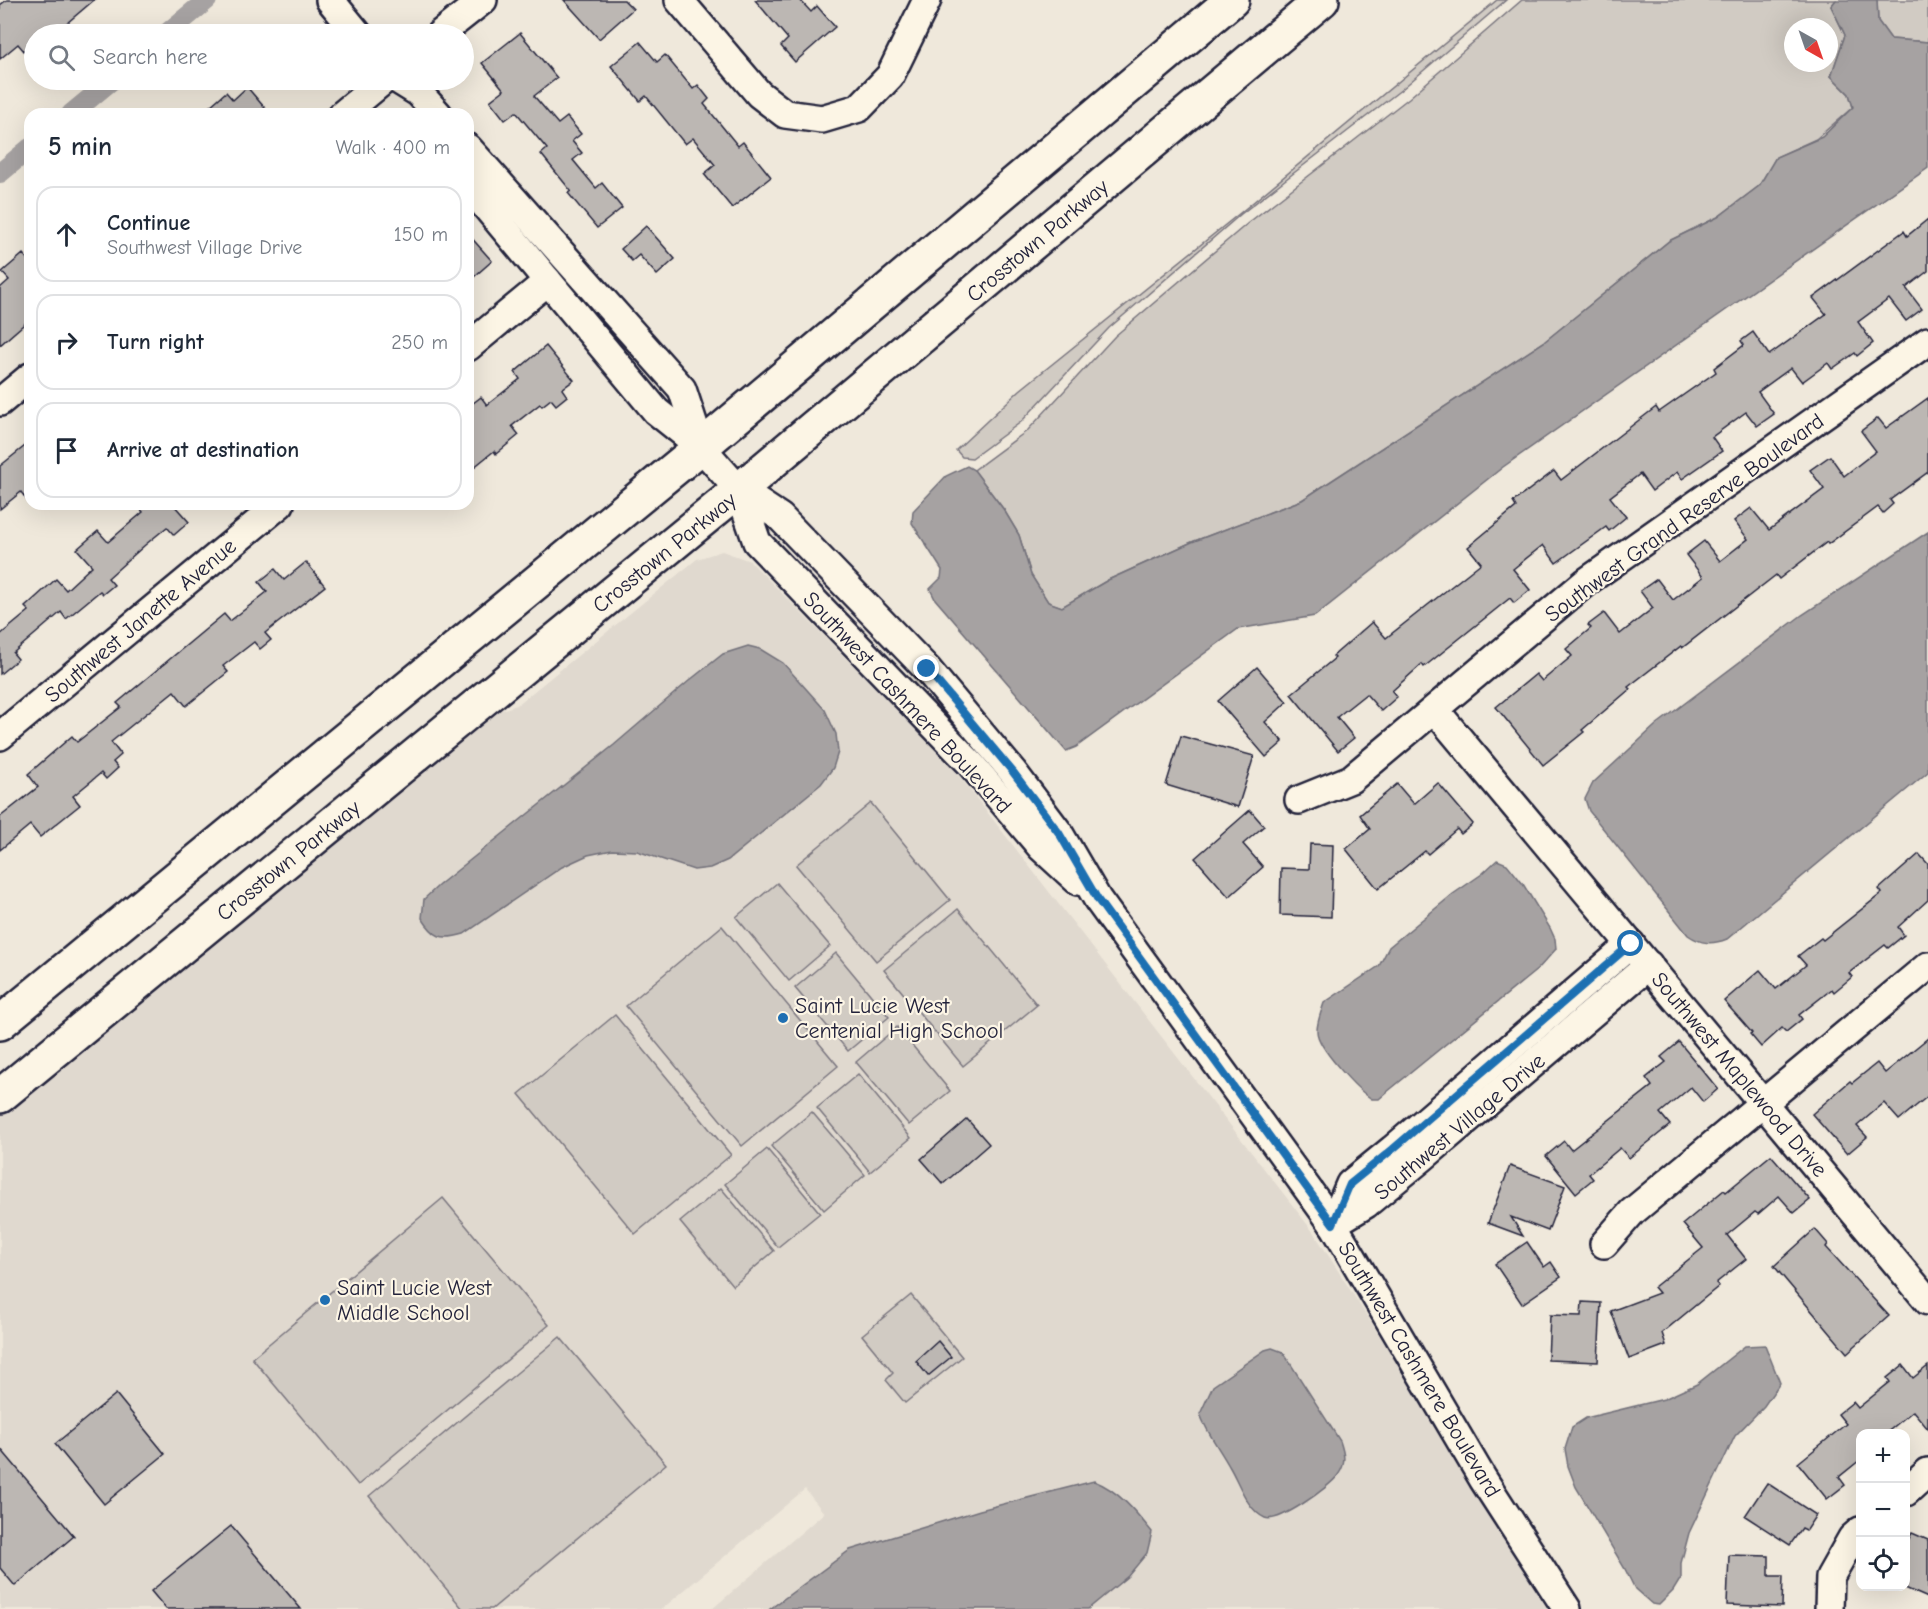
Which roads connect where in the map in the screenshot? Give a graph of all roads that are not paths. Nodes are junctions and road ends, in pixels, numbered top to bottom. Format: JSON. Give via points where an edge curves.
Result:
{"nodes":[{"id":1,"x":330,"y":0,"type":"edge"},
{"id":2,"x":483,"y":0,"type":"edge"},
{"id":3,"x":679,"y":0,"type":"edge"},
{"id":4,"x":927,"y":0,"type":"edge"},
{"id":5,"x":1232,"y":0,"type":"edge"},
{"id":6,"x":1322,"y":0,"type":"edge"},
{"id":7,"x":350,"y":24,"type":"edge"},
{"id":8,"x":453,"y":24,"type":"edge"},
{"id":9,"x":372,"y":90,"type":"edge"},
{"id":10,"x":399,"y":90,"type":"edge"},
{"id":11,"x":414,"y":90,"type":"edge"},
{"id":12,"x":350,"y":108,"type":"edge"},
{"id":13,"x":410,"y":108,"type":"edge"},
{"id":14,"x":433,"y":108,"type":"edge"},
{"id":15,"x":474,"y":155,"type":"edge"},
{"id":16,"x":474,"y":192,"type":"edge"},
{"id":17,"x":548,"y":281,"type":"junction"},
{"id":18,"x":1928,"y":341,"type":"edge"},
{"id":19,"x":474,"y":342,"type":"edge"},
{"id":20,"x":24,"y":382,"type":"edge"},
{"id":21,"x":0,"y":402,"type":"edge"},
{"id":22,"x":701,"y":447,"type":"junction"},
{"id":23,"x":739,"y":490,"type":"junction"},
{"id":24,"x":273,"y":510,"type":"edge"},
{"id":25,"x":1435,"y":710,"type":"junction"},
{"id":26,"x":0,"y":736,"type":"edge"},
{"id":27,"x":1299,"y":800,"type":"dead end"},
{"id":28,"x":1631,"y":944,"type":"junction"},
{"id":29,"x":1649,"y":965,"type":"junction"},
{"id":30,"x":1928,"y":966,"type":"edge"},
{"id":31,"x":0,"y":1023,"type":"edge"},
{"id":32,"x":0,"y":1096,"type":"edge"},
{"id":33,"x":1763,"y":1102,"type":"junction"},
{"id":34,"x":1333,"y":1224,"type":"junction"},
{"id":35,"x":1604,"y":1244,"type":"dead end"},
{"id":36,"x":1928,"y":1301,"type":"edge"},
{"id":37,"x":1928,"y":1472,"type":"edge"},
{"id":38,"x":1910,"y":1488,"type":"edge"},
{"id":39,"x":1856,"y":1534,"type":"edge"},
{"id":40,"x":1567,"y":1609,"type":"edge"},
{"id":41,"x":1829,"y":1609,"type":"edge"}],
"edges":[{"from":1,"to":7,"type":"street"},
{"from":2,"to":8,"type":"street"},
{"from":3,"to":4,"type":"street","via":[[759,94],[785,114],[822,119],[859,108],[890,76]]},
{"from":5,"to":22,"type":"main road"},
{"from":6,"to":23,"type":"main road","name":"Crosstown Parkway"},
{"from":9,"to":12,"type":"street"},
{"from":10,"to":13,"type":"street"},
{"from":11,"to":14,"type":"street"},
{"from":15,"to":22,"type":"street","name":"Southwest Cashmere Boulevard","via":[[682,389]]},
{"from":16,"to":17,"type":"street","name":"Southwest Cashmere Boulevard"},
{"from":17,"to":19,"type":"street"},
{"from":17,"to":22,"type":"street","name":"Southwest Cashmere Boulevard","via":[[656,411]]},
{"from":18,"to":25,"type":"street","name":"Southwest Grand Reserve Boulevard","via":[[1586,582]]},
{"from":20,"to":21,"type":"street"},
{"from":22,"to":23,"type":"street","name":"Southwest Cashmere Boulevard"},
{"from":22,"to":31,"type":"main road"},
{"from":23,"to":32,"type":"main road","name":"Crosstown Parkway"},
{"from":23,"to":34,"type":"street","name":"Southwest Cashmere Boulevard","via":[[757,542],[970,763],[1041,847],[1098,900]]},
{"from":24,"to":26,"type":"street","name":"Southwest Janette Avenue"},
{"from":25,"to":27,"type":"street","name":"Southwest Grand Reserve Boulevard","via":[[1351,779]]},
{"from":25,"to":28,"type":"street","name":"Southwest Maplewood Drive"},
{"from":28,"to":29,"type":"street","name":"Southwest Maplewood Drive"},
{"from":28,"to":34,"type":"street","name":"Southwest Village Drive","via":[[1350,1184]]},
{"from":29,"to":33,"type":"street","name":"Southwest Maplewood Drive"},
{"from":29,"to":34,"type":"street","name":"Southwest Village Drive","via":[[1366,1204]]},
{"from":30,"to":33,"type":"street"},
{"from":33,"to":35,"type":"street","via":[[1632,1212]]},
{"from":33,"to":36,"type":"street","name":"Southwest Maplewood Drive"},
{"from":34,"to":40,"type":"street","name":"Southwest Cashmere Boulevard","via":[[1483,1479]]},
{"from":37,"to":38,"type":"street"},
{"from":39,"to":41,"type":"street","via":[[1830,1577]]}]}
